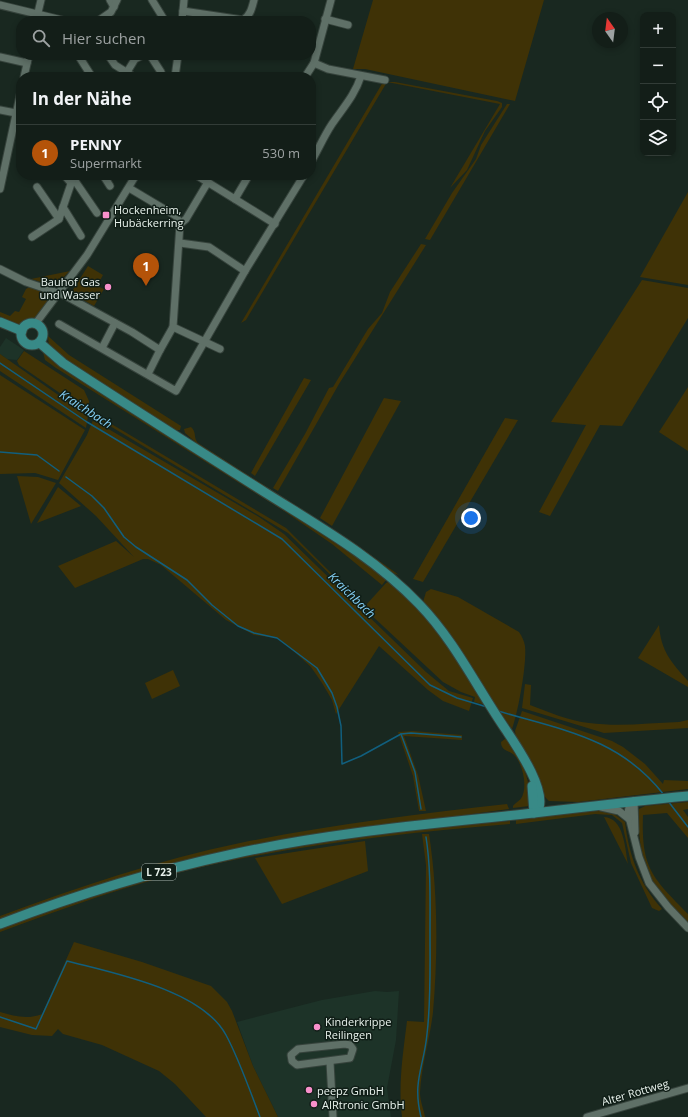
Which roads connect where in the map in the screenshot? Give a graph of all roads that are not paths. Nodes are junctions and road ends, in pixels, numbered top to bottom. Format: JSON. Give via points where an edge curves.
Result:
{"nodes":[{"id":1,"x":41,"y":0,"type":"edge"},
{"id":2,"x":110,"y":0,"type":"edge"},
{"id":3,"x":117,"y":0,"type":"edge"},
{"id":4,"x":152,"y":0,"type":"edge"},
{"id":5,"x":184,"y":0,"type":"edge"},
{"id":6,"x":254,"y":0,"type":"edge"},
{"id":7,"x":331,"y":0,"type":"edge"},
{"id":8,"x":0,"y":5,"type":"edge"},
{"id":9,"x":114,"y":7,"type":"junction"},
{"id":10,"x":183,"y":11,"type":"junction"},
{"id":11,"x":31,"y":16,"type":"edge"},
{"id":12,"x":37,"y":16,"type":"edge"},
{"id":13,"x":105,"y":16,"type":"edge"},
{"id":14,"x":162,"y":16,"type":"edge"},
{"id":15,"x":182,"y":16,"type":"edge"},
{"id":16,"x":216,"y":16,"type":"edge"},
{"id":17,"x":248,"y":16,"type":"edge"},
{"id":18,"x":326,"y":19,"type":"junction"},
{"id":19,"x":348,"y":25,"type":"dead end"},
{"id":20,"x":316,"y":56,"type":"edge"},
{"id":21,"x":0,"y":57,"type":"edge"},
{"id":22,"x":16,"y":58,"type":"edge"},
{"id":23,"x":28,"y":60,"type":"edge"},
{"id":24,"x":81,"y":60,"type":"edge"},
{"id":25,"x":112,"y":60,"type":"edge"},
{"id":26,"x":134,"y":60,"type":"edge"},
{"id":27,"x":153,"y":60,"type":"edge"},
{"id":28,"x":177,"y":60,"type":"edge"},
{"id":29,"x":315,"y":60,"type":"edge"},
{"id":30,"x":314,"y":63,"type":"junction"},
{"id":31,"x":25,"y":72,"type":"edge"},
{"id":32,"x":89,"y":72,"type":"edge"},
{"id":33,"x":122,"y":72,"type":"edge"},
{"id":34,"x":127,"y":72,"type":"edge"},
{"id":35,"x":161,"y":72,"type":"dead end"},
{"id":36,"x":176,"y":72,"type":"edge"},
{"id":37,"x":308,"y":72,"type":"edge"},
{"id":38,"x":361,"y":76,"type":"junction"},
{"id":39,"x":385,"y":80,"type":"dead end"},
{"id":40,"x":0,"y":110,"type":"edge"},
{"id":41,"x":16,"y":113,"type":"edge"},
{"id":42,"x":16,"y":125,"type":"edge"},
{"id":43,"x":316,"y":150,"type":"edge"},
{"id":44,"x":73,"y":180,"type":"edge"},
{"id":45,"x":74,"y":180,"type":"edge"},
{"id":46,"x":106,"y":180,"type":"edge"},
{"id":47,"x":133,"y":180,"type":"edge"},
{"id":48,"x":205,"y":180,"type":"edge"},
{"id":49,"x":246,"y":180,"type":"edge"},
{"id":50,"x":301,"y":180,"type":"edge"},
{"id":51,"x":208,"y":182,"type":"junction"},
{"id":52,"x":37,"y":186,"type":"dead end"},
{"id":53,"x":110,"y":186,"type":"dead end"},
{"id":54,"x":129,"y":188,"type":"junction"},
{"id":55,"x":0,"y":190,"type":"edge"},
{"id":56,"x":235,"y":199,"type":"junction"},
{"id":57,"x":63,"y":207,"type":"junction"},
{"id":58,"x":97,"y":213,"type":"dead end"},
{"id":59,"x":60,"y":219,"type":"junction"},
{"id":60,"x":180,"y":224,"type":"junction"},
{"id":61,"x":275,"y":224,"type":"junction"},
{"id":62,"x":81,"y":236,"type":"dead end"},
{"id":63,"x":32,"y":237,"type":"dead end"},
{"id":64,"x":180,"y":243,"type":"junction"},
{"id":65,"x":0,"y":269,"type":"edge"},
{"id":66,"x":245,"y":271,"type":"junction"},
{"id":67,"x":58,"y":293,"type":"junction"},
{"id":68,"x":0,"y":322,"type":"edge"},
{"id":69,"x":115,"y":322,"type":"junction"},
{"id":70,"x":36,"y":323,"type":"junction"},
{"id":71,"x":58,"y":324,"type":"dead end"},
{"id":72,"x":173,"y":327,"type":"junction"},
{"id":73,"x":22,"y":331,"type":"junction"},
{"id":74,"x":204,"y":342,"type":"junction"},
{"id":75,"x":40,"y":343,"type":"junction"},
{"id":76,"x":102,"y":348,"type":"junction"},
{"id":77,"x":220,"y":349,"type":"dead end"},
{"id":78,"x":160,"y":350,"type":"junction"},
{"id":79,"x":148,"y":374,"type":"junction"},
{"id":80,"x":530,"y":773,"type":"junction"},
{"id":81,"x":538,"y":792,"type":"junction"},
{"id":82,"x":688,"y":796,"type":"edge"},
{"id":83,"x":634,"y":801,"type":"junction"},
{"id":84,"x":597,"y":806,"type":"junction"},
{"id":85,"x":564,"y":809,"type":"junction"},
{"id":86,"x":536,"y":812,"type":"junction"},
{"id":87,"x":629,"y":820,"type":"junction"},
{"id":88,"x":636,"y":840,"type":"junction"},
{"id":89,"x":0,"y":924,"type":"edge"},
{"id":90,"x":688,"y":928,"type":"edge"},
{"id":91,"x":330,"y":1062,"type":"junction"},
{"id":92,"x":688,"y":1088,"type":"edge"},
{"id":93,"x":333,"y":1117,"type":"edge"},
{"id":94,"x":587,"y":1117,"type":"edge"}],
"edges":[{"from":1,"to":12,"type":"street"},
{"from":2,"to":9,"type":"street"},
{"from":3,"to":9,"type":"street"},
{"from":4,"to":14,"type":"street"},
{"from":5,"to":10,"type":"street"},
{"from":6,"to":17,"type":"street"},
{"from":7,"to":18,"type":"street"},
{"from":8,"to":11,"type":"street"},
{"from":9,"to":13,"type":"street"},
{"from":10,"to":15,"type":"street"},
{"from":10,"to":16,"type":"street"},
{"from":18,"to":19,"type":"street"},
{"from":18,"to":20,"type":"street"},
{"from":21,"to":22,"type":"street"},
{"from":23,"to":31,"type":"street"},
{"from":24,"to":32,"type":"street"},
{"from":25,"to":33,"type":"street"},
{"from":26,"to":34,"type":"street"},
{"from":27,"to":35,"type":"street"},
{"from":28,"to":36,"type":"street"},
{"from":29,"to":30,"type":"street"},
{"from":30,"to":37,"type":"street"},
{"from":30,"to":38,"type":"street","via":[[328,69]]},
{"from":38,"to":39,"type":"street"},
{"from":38,"to":43,"type":"street","via":[[354,92]]},
{"from":40,"to":41,"type":"street"},
{"from":42,"to":55,"type":"street"},
{"from":44,"to":57,"type":"street"},
{"from":45,"to":58,"type":"street"},
{"from":46,"to":53,"type":"street"},
{"from":47,"to":54,"type":"street"},
{"from":48,"to":51,"type":"street"},
{"from":49,"to":56,"type":"street"},
{"from":50,"to":61,"type":"street"},
{"from":51,"to":56,"type":"street"},
{"from":51,"to":60,"type":"street","via":[[186,219]]},
{"from":52,"to":59,"type":"street"},
{"from":54,"to":60,"type":"street","via":[[176,216]]},
{"from":54,"to":67,"type":"street","via":[[87,255]]},
{"from":56,"to":61,"type":"street"},
{"from":57,"to":59,"type":"street"},
{"from":57,"to":62,"type":"street"},
{"from":59,"to":63,"type":"street"},
{"from":60,"to":64,"type":"street"},
{"from":61,"to":66,"type":"street"},
{"from":64,"to":66,"type":"street","via":[[209,247]]},
{"from":64,"to":72,"type":"street"},
{"from":65,"to":67,"type":"street","via":[[26,282]]},
{"from":66,"to":74,"type":"street"},
{"from":67,"to":69,"type":"street"},
{"from":67,"to":70,"type":"street"},
{"from":68,"to":73,"type":"main road"},
{"from":69,"to":76,"type":"street"},
{"from":69,"to":78,"type":"street"},
{"from":70,"to":73,"type":"main road","via":[[27,324]]},
{"from":70,"to":75,"type":"main road","via":[[44,332]]},
{"from":71,"to":76,"type":"street"},
{"from":72,"to":74,"type":"street"},
{"from":72,"to":78,"type":"street"},
{"from":73,"to":75,"type":"main road","via":[[26,344]]},
{"from":74,"to":77,"type":"street"},
{"from":74,"to":79,"type":"street","via":[[176,391]]},
{"from":75,"to":80,"type":"main road","via":[[63,363],[317,525],[391,576],[450,641],[522,754]]},
{"from":76,"to":79,"type":"street"},
{"from":78,"to":79,"type":"street"},
{"from":80,"to":81,"type":"main road"},
{"from":80,"to":86,"type":"main road"},
{"from":81,"to":85,"type":"main road","via":[[550,805]]},
{"from":81,"to":86,"type":"main road","via":[[540,806]]},
{"from":82,"to":83,"type":"main road","number":"L 723"},
{"from":83,"to":84,"type":"main road","number":"L 723"},
{"from":83,"to":87,"type":"street","via":[[628,810]]},
{"from":83,"to":88,"type":"street"},
{"from":84,"to":85,"type":"main road","number":"L 723"},
{"from":84,"to":87,"type":"street","via":[[619,811]]},
{"from":85,"to":86,"type":"main road","number":"L 723"},
{"from":86,"to":89,"type":"main road","number":"L 723","via":[[317,838],[233,854],[121,883]]},
{"from":87,"to":88,"type":"street"},
{"from":88,"to":90,"type":"street","via":[[649,883]]},
{"from":91,"to":91,"type":"street","via":[[350,1058],[353,1049],[345,1044],[327,1045],[298,1049],[291,1056],[297,1065]]},
{"from":91,"to":93,"type":"street"},
{"from":92,"to":94,"type":"street","name":"Alter Rottweg"}]}
